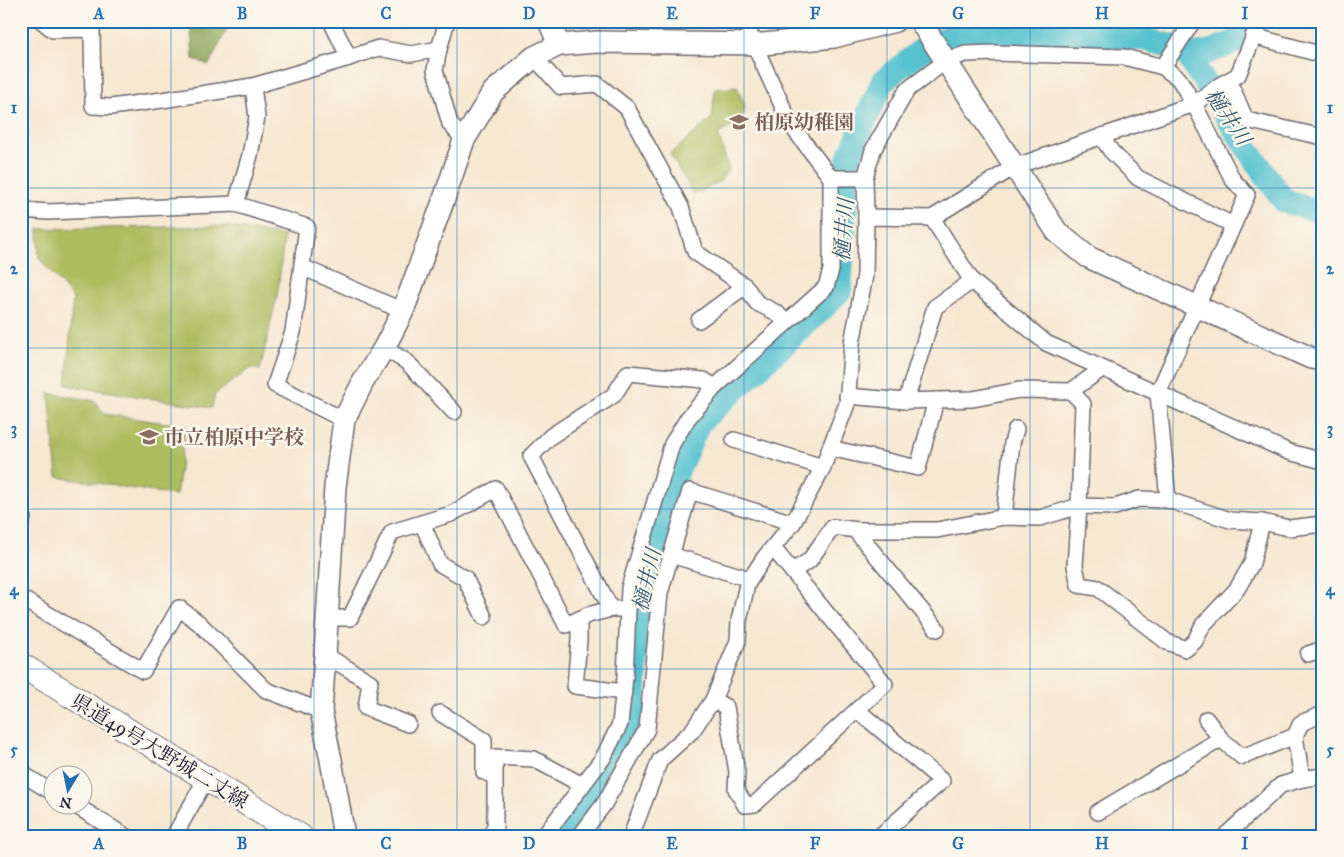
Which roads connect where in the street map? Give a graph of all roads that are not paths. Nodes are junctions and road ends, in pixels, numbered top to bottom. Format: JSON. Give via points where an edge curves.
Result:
{"nodes":[{"id":1,"x":42,"y":21,"type":"edge"},
{"id":2,"x":331,"y":21,"type":"edge"},
{"id":3,"x":447,"y":21,"type":"edge"},
{"id":4,"x":549,"y":21,"type":"edge"},
{"id":5,"x":752,"y":21,"type":"edge"},
{"id":6,"x":895,"y":21,"type":"edge"},
{"id":7,"x":1193,"y":21,"type":"edge"},
{"id":8,"x":1260,"y":21,"type":"edge"},
{"id":9,"x":921,"y":24,"type":"edge"},
{"id":10,"x":92,"y":25,"type":"edge"},
{"id":11,"x":1253,"y":36,"type":"junction"},
{"id":12,"x":755,"y":44,"type":"junction"},
{"id":13,"x":559,"y":45,"type":"junction"},
{"id":14,"x":439,"y":49,"type":"junction"},
{"id":15,"x":1323,"y":55,"type":"edge"},
{"id":16,"x":534,"y":57,"type":"junction"},
{"id":17,"x":349,"y":58,"type":"junction"},
{"id":18,"x":944,"y":58,"type":"junction"},
{"id":19,"x":1166,"y":64,"type":"junction"},
{"id":20,"x":1225,"y":83,"type":"junction"},
{"id":21,"x":253,"y":86,"type":"junction"},
{"id":22,"x":1198,"y":101,"type":"junction"},
{"id":23,"x":1101,"y":136,"type":"junction"},
{"id":24,"x":1323,"y":138,"type":"edge"},
{"id":25,"x":464,"y":140,"type":"junction"},
{"id":26,"x":1014,"y":167,"type":"junction"},
{"id":27,"x":831,"y":178,"type":"junction"},
{"id":28,"x":865,"y":178,"type":"junction"},
{"id":29,"x":236,"y":204,"type":"junction"},
{"id":30,"x":21,"y":210,"type":"edge"},
{"id":31,"x":866,"y":217,"type":"junction"},
{"id":32,"x":932,"y":218,"type":"junction"},
{"id":33,"x":1233,"y":225,"type":"junction"},
{"id":34,"x":302,"y":267,"type":"junction"},
{"id":35,"x":972,"y":281,"type":"junction"},
{"id":36,"x":745,"y":286,"type":"junction"},
{"id":37,"x":1197,"y":306,"type":"junction"},
{"id":38,"x":402,"y":311,"type":"junction"},
{"id":39,"x":699,"y":320,"type":"dead end"},
{"id":40,"x":786,"y":323,"type":"junction"},
{"id":41,"x":384,"y":348,"type":"junction"},
{"id":42,"x":1323,"y":360,"type":"edge"},
{"id":43,"x":1102,"y":369,"type":"junction"},
{"id":44,"x":715,"y":387,"type":"junction"},
{"id":45,"x":1071,"y":391,"type":"junction"},
{"id":46,"x":1158,"y":393,"type":"junction"},
{"id":47,"x":848,"y":396,"type":"junction"},
{"id":48,"x":936,"y":400,"type":"junction"},
{"id":49,"x":906,"y":401,"type":"junction"},
{"id":50,"x":454,"y":412,"type":"dead end"},
{"id":51,"x":344,"y":420,"type":"junction"},
{"id":52,"x":1016,"y":429,"type":"dead end"},
{"id":53,"x":734,"y":440,"type":"dead end"},
{"id":54,"x":830,"y":448,"type":"junction"},
{"id":55,"x":1323,"y":461,"type":"edge"},
{"id":56,"x":823,"y":467,"type":"junction"},
{"id":57,"x":1168,"y":500,"type":"junction"},
{"id":58,"x":1079,"y":506,"type":"junction"},
{"id":59,"x":1004,"y":517,"type":"junction"},
{"id":60,"x":21,"y":518,"type":"edge"},
{"id":61,"x":1262,"y":522,"type":"junction"},
{"id":62,"x":21,"y":523,"type":"edge"},
{"id":63,"x":422,"y":523,"type":"junction"},
{"id":64,"x":793,"y":523,"type":"junction"},
{"id":65,"x":1323,"y":524,"type":"edge"},
{"id":66,"x":856,"y":530,"type":"junction"},
{"id":67,"x":772,"y":548,"type":"junction"},
{"id":68,"x":671,"y":555,"type":"junction"},
{"id":69,"x":792,"y":571,"type":"junction"},
{"id":70,"x":750,"y":579,"type":"junction"},
{"id":71,"x":21,"y":598,"type":"edge"},
{"id":72,"x":611,"y":608,"type":"junction"},
{"id":73,"x":628,"y":610,"type":"junction"},
{"id":74,"x":484,"y":617,"type":"dead end"},
{"id":75,"x":327,"y":618,"type":"junction"},
{"id":76,"x":579,"y":619,"type":"junction"},
{"id":77,"x":937,"y":629,"type":"dead end"},
{"id":78,"x":325,"y":655,"type":"junction"},
{"id":79,"x":21,"y":666,"type":"edge"},
{"id":80,"x":624,"y":692,"type":"junction"},
{"id":81,"x":713,"y":700,"type":"junction"},
{"id":82,"x":857,"y":710,"type":"junction"},
{"id":83,"x":321,"y":711,"type":"junction"},
{"id":84,"x":440,"y":713,"type":"dead end"},
{"id":85,"x":1323,"y":714,"type":"edge"},
{"id":86,"x":1206,"y":719,"type":"dead end"},
{"id":87,"x":408,"y":724,"type":"dead end"},
{"id":88,"x":1296,"y":736,"type":"junction"},
{"id":89,"x":1221,"y":739,"type":"junction"},
{"id":90,"x":21,"y":766,"type":"edge"},
{"id":91,"x":494,"y":776,"type":"junction"},
{"id":92,"x":1323,"y":776,"type":"edge"},
{"id":93,"x":206,"y":779,"type":"junction"},
{"id":94,"x":1302,"y":779,"type":"junction"},
{"id":95,"x":42,"y":786,"type":"edge"},
{"id":96,"x":582,"y":786,"type":"junction"},
{"id":97,"x":1098,"y":812,"type":"dead end"},
{"id":98,"x":90,"y":814,"type":"edge"},
{"id":99,"x":126,"y":836,"type":"edge"},
{"id":100,"x":174,"y":836,"type":"edge"},
{"id":101,"x":300,"y":836,"type":"edge"},
{"id":102,"x":344,"y":836,"type":"edge"},
{"id":103,"x":490,"y":836,"type":"edge"},
{"id":104,"x":544,"y":836,"type":"edge"},
{"id":105,"x":580,"y":836,"type":"edge"},
{"id":106,"x":631,"y":836,"type":"edge"},
{"id":107,"x":880,"y":836,"type":"edge"},
{"id":108,"x":1225,"y":836,"type":"edge"}],
"edges":[{"from":1,"to":10,"type":"street","via":[[53,30]]},
{"from":2,"to":17,"type":"street"},
{"from":3,"to":14,"type":"street"},
{"from":4,"to":13,"type":"street"},
{"from":5,"to":12,"type":"street"},
{"from":6,"to":12,"type":"street","via":[[834,37]]},
{"from":7,"to":19,"type":"street"},
{"from":8,"to":11,"type":"street"},
{"from":9,"to":18,"type":"street"},
{"from":10,"to":21,"type":"street","via":[[93,106],[154,102]]},
{"from":11,"to":15,"type":"street"},
{"from":11,"to":20,"type":"street","via":[[1238,75]]},
{"from":12,"to":13,"type":"street","via":[[597,42]]},
{"from":12,"to":27,"type":"street","via":[[791,125]]},
{"from":13,"to":16,"type":"street"},
{"from":14,"to":17,"type":"street","via":[[411,54],[378,48]]},
{"from":14,"to":25,"type":"street","via":[[435,70],[450,124]]},
{"from":16,"to":25,"type":"street","via":[[493,92]]},
{"from":16,"to":36,"type":"street","via":[[561,87],[598,84],[627,108],[681,207],[695,252]]},
{"from":17,"to":21,"type":"street"},
{"from":18,"to":19,"type":"street","via":[[996,53],[1124,57]]},
{"from":18,"to":26,"type":"street"},
{"from":18,"to":28,"type":"street","via":[[907,90],[873,150]]},
{"from":19,"to":22,"type":"street"},
{"from":20,"to":22,"type":"street"},
{"from":20,"to":24,"type":"street","via":[[1246,120]]},
{"from":21,"to":29,"type":"street","via":[[257,117]]},
{"from":22,"to":23,"type":"street"},
{"from":22,"to":33,"type":"street","via":[[1233,180],[1247,194]]},
{"from":23,"to":26,"type":"street"},
{"from":23,"to":33,"type":"street","via":[[1138,178]]},
{"from":25,"to":38,"type":"street"},
{"from":26,"to":32,"type":"street"},
{"from":26,"to":37,"type":"street","via":[[1057,232],[1088,257]]},
{"from":27,"to":28,"type":"street"},
{"from":27,"to":40,"type":"street","via":[[831,270],[826,287]]},
{"from":28,"to":31,"type":"street"},
{"from":29,"to":30,"type":"street","via":[[49,212]]},
{"from":29,"to":34,"type":"street","via":[[307,227]]},
{"from":31,"to":32,"type":"street"},
{"from":31,"to":47,"type":"street","via":[[865,275],[852,343]]},
{"from":32,"to":35,"type":"street"},
{"from":33,"to":37,"type":"street"},
{"from":34,"to":38,"type":"street"},
{"from":34,"to":51,"type":"street","via":[[293,332],[275,385]]},
{"from":35,"to":43,"type":"street","via":[[1046,343]]},
{"from":35,"to":49,"type":"street","via":[[935,306]]},
{"from":36,"to":39,"type":"street"},
{"from":36,"to":40,"type":"street","via":[[756,303],[777,313]]},
{"from":37,"to":42,"type":"street","via":[[1311,358]]},
{"from":37,"to":46,"type":"street"},
{"from":38,"to":41,"type":"street"},
{"from":40,"to":44,"type":"street"},
{"from":41,"to":50,"type":"street","via":[[407,362]]},
{"from":41,"to":51,"type":"street"},
{"from":43,"to":45,"type":"street"},
{"from":43,"to":46,"type":"street"},
{"from":44,"to":72,"type":"street","via":[[704,380],[628,373],[614,395],[551,436],[531,456]]},
{"from":44,"to":73,"type":"street","via":[[688,418],[672,444],[629,588]]},
{"from":45,"to":48,"type":"street","via":[[1019,390],[973,399]]},
{"from":45,"to":58,"type":"street","via":[[1083,404]]},
{"from":46,"to":55,"type":"street","via":[[1290,452]]},
{"from":46,"to":57,"type":"street"},
{"from":47,"to":49,"type":"street"},
{"from":47,"to":54,"type":"street"},
{"from":48,"to":49,"type":"street"},
{"from":48,"to":54,"type":"street","via":[[918,468]]},
{"from":51,"to":75,"type":"street","via":[[335,487]]},
{"from":52,"to":59,"type":"street"},
{"from":53,"to":56,"type":"street"},
{"from":54,"to":56,"type":"street"},
{"from":56,"to":64,"type":"street"},
{"from":57,"to":58,"type":"street","via":[[1138,499],[1115,507]]},
{"from":57,"to":61,"type":"street","via":[[1230,520]]},
{"from":58,"to":59,"type":"street","via":[[1040,518]]},
{"from":58,"to":61,"type":"street","via":[[1075,566],[1080,585],[1098,588],[1167,642],[1186,649],[1195,641],[1203,625],[1237,590],[1252,562]]},
{"from":59,"to":66,"type":"street","via":[[937,530]]},
{"from":60,"to":62,"type":"street"},
{"from":61,"to":65,"type":"street","via":[[1289,528]]},
{"from":63,"to":74,"type":"street","via":[[440,564],[465,578]]},
{"from":63,"to":75,"type":"street","via":[[392,532],[350,618]]},
{"from":63,"to":76,"type":"street","via":[[450,514],[496,489],[566,625]]},
{"from":64,"to":67,"type":"street"},
{"from":64,"to":68,"type":"street","via":[[690,490]]},
{"from":66,"to":69,"type":"street","via":[[833,527],[809,561]]},
{"from":66,"to":77,"type":"street"},
{"from":67,"to":69,"type":"street"},
{"from":67,"to":70,"type":"street"},
{"from":68,"to":70,"type":"street"},
{"from":68,"to":105,"type":"street","via":[[660,593],[647,730],[604,804]]},
{"from":69,"to":82,"type":"street","via":[[885,684]]},
{"from":70,"to":81,"type":"street","via":[[739,621],[738,641]]},
{"from":71,"to":83,"type":"street","via":[[143,671],[179,608],[199,623],[266,690]]},
{"from":72,"to":73,"type":"street"},
{"from":72,"to":76,"type":"street"},
{"from":73,"to":80,"type":"street"},
{"from":75,"to":78,"type":"street"},
{"from":76,"to":80,"type":"street","via":[[575,686]]},
{"from":78,"to":83,"type":"street"},
{"from":78,"to":87,"type":"street","via":[[370,682],[366,708]]},
{"from":79,"to":93,"type":"main road","name":"県道49号大野城二丈線"},
{"from":80,"to":96,"type":"street","via":[[620,724]]},
{"from":81,"to":82,"type":"street","via":[[726,707],[737,772],[736,789],[745,805],[755,804]]},
{"from":81,"to":106,"type":"street","via":[[692,731],[660,760]]},
{"from":82,"to":107,"type":"street","via":[[942,781]]},
{"from":83,"to":102,"type":"street"},
{"from":84,"to":91,"type":"street","via":[[484,740],[484,772]]},
{"from":85,"to":88,"type":"street","via":[[1301,723]]},
{"from":86,"to":89,"type":"street"},
{"from":88,"to":89,"type":"street","via":[[1242,757]]},
{"from":88,"to":94,"type":"street"},
{"from":89,"to":97,"type":"street"},
{"from":90,"to":95,"type":"street","via":[[24,775]]},
{"from":91,"to":96,"type":"street","via":[[494,757],[534,759]]},
{"from":91,"to":103,"type":"street","via":[[495,827]]},
{"from":92,"to":94,"type":"street"},
{"from":93,"to":100,"type":"street"},
{"from":93,"to":101,"type":"main road","name":"県道49号大野城二丈線"},
{"from":94,"to":108,"type":"street","via":[[1281,785]]},
{"from":96,"to":104,"type":"street"},
{"from":98,"to":99,"type":"street"}]}
